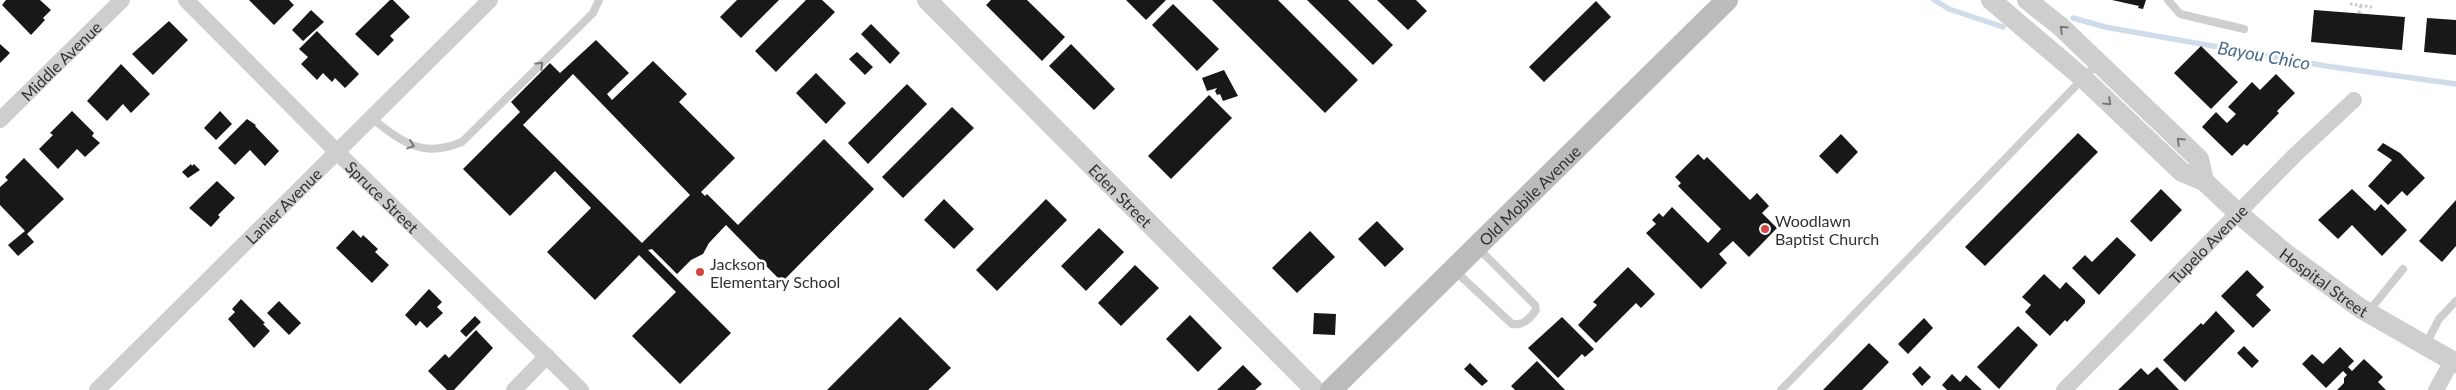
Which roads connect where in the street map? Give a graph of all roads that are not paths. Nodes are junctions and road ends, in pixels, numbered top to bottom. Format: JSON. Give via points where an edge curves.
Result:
{"nodes":[{"id":1,"x":122,"y":0,"type":"edge"},
{"id":2,"x":186,"y":0,"type":"edge"},
{"id":3,"x":490,"y":0,"type":"edge"},
{"id":4,"x":599,"y":0,"type":"edge"},
{"id":5,"x":926,"y":0,"type":"edge"},
{"id":6,"x":1727,"y":0,"type":"edge"},
{"id":7,"x":1991,"y":0,"type":"edge"},
{"id":8,"x":2168,"y":0,"type":"edge"},
{"id":9,"x":2017,"y":6,"type":"edge"},
{"id":10,"x":2244,"y":29,"type":"dead end"},
{"id":11,"x":2098,"y":63,"type":"junction"},
{"id":12,"x":2084,"y":79,"type":"junction"},
{"id":13,"x":2354,"y":100,"type":"dead end"},
{"id":14,"x":371,"y":118,"type":"junction"},
{"id":15,"x":0,"y":120,"type":"edge"},
{"id":16,"x":337,"y":152,"type":"junction"},
{"id":17,"x":2204,"y":181,"type":"junction"},
{"id":18,"x":2239,"y":214,"type":"junction"},
{"id":19,"x":1476,"y":246,"type":"junction"},
{"id":20,"x":1453,"y":269,"type":"junction"},
{"id":21,"x":2403,"y":269,"type":"dead end"},
{"id":22,"x":2456,"y":301,"type":"edge"},
{"id":23,"x":2368,"y":313,"type":"junction"},
{"id":24,"x":2425,"y":346,"type":"junction"},
{"id":25,"x":547,"y":356,"type":"junction"},
{"id":26,"x":2454,"y":362,"type":"edge"},
{"id":27,"x":97,"y":390,"type":"edge"},
{"id":28,"x":514,"y":390,"type":"edge"},
{"id":29,"x":581,"y":390,"type":"edge"},
{"id":30,"x":1315,"y":390,"type":"edge"},
{"id":31,"x":1331,"y":390,"type":"edge"},
{"id":32,"x":1781,"y":390,"type":"edge"},
{"id":33,"x":2064,"y":390,"type":"edge"},
{"id":34,"x":2436,"y":390,"type":"edge"}],
"edges":[{"from":1,"to":15,"type":"street","name":"Middle Avenue"},
{"from":2,"to":16,"type":"street","name":"Spruce Street"},
{"from":3,"to":14,"type":"street","name":"Lanier Avenue"},
{"from":14,"to":4,"type":"lane","one_way":true,"via":[[406,144],[420,148],[450,147],[462,142],[593,13]]},
{"from":5,"to":30,"type":"street","name":"Eden Street"},
{"from":6,"to":19,"type":"main road","name":"Old Mobile Avenue"},
{"from":7,"to":9,"type":"street","name":"Hospital Street"},
{"from":8,"to":10,"type":"lane","via":[[2180,14]]},
{"from":11,"to":9,"type":"street","name":"Hospital Street","one_way":true,"via":[[2060,26]]},
{"from":9,"to":12,"type":"street","name":"Hospital Street"},
{"from":11,"to":12,"type":"lane"},
{"from":17,"to":11,"type":"street","name":"Hospital Street","one_way":true,"via":[[2199,159]]},
{"from":12,"to":17,"type":"street","name":"Hospital Street","one_way":true,"via":[[2182,172]]},
{"from":12,"to":32,"type":"lane"},
{"from":13,"to":18,"type":"street","name":"Tupelo Avenue"},
{"from":14,"to":16,"type":"street","name":"Lanier Avenue"},
{"from":16,"to":25,"type":"street","name":"Spruce Street"},
{"from":16,"to":27,"type":"street","name":"Lanier Avenue"},
{"from":17,"to":18,"type":"street","name":"Hospital Street"},
{"from":18,"to":23,"type":"street","name":"Hospital Street","via":[[2285,253]]},
{"from":18,"to":33,"type":"street","name":"Tupelo Avenue"},
{"from":19,"to":20,"type":"main road","name":"Old Mobile Avenue"},
{"from":19,"to":20,"type":"lane","via":[[1535,305],[1537,308],[1529,318],[1520,324],[1512,324]]},
{"from":20,"to":31,"type":"main road","name":"Old Mobile Avenue"},
{"from":21,"to":23,"type":"lane"},
{"from":22,"to":24,"type":"lane","via":[[2439,319]]},
{"from":23,"to":24,"type":"street","name":"Hospital Street"},
{"from":24,"to":26,"type":"street","name":"Hospital Street"},
{"from":25,"to":28,"type":"street"},
{"from":25,"to":29,"type":"street","name":"Spruce Street"},
{"from":26,"to":34,"type":"street"}]}
